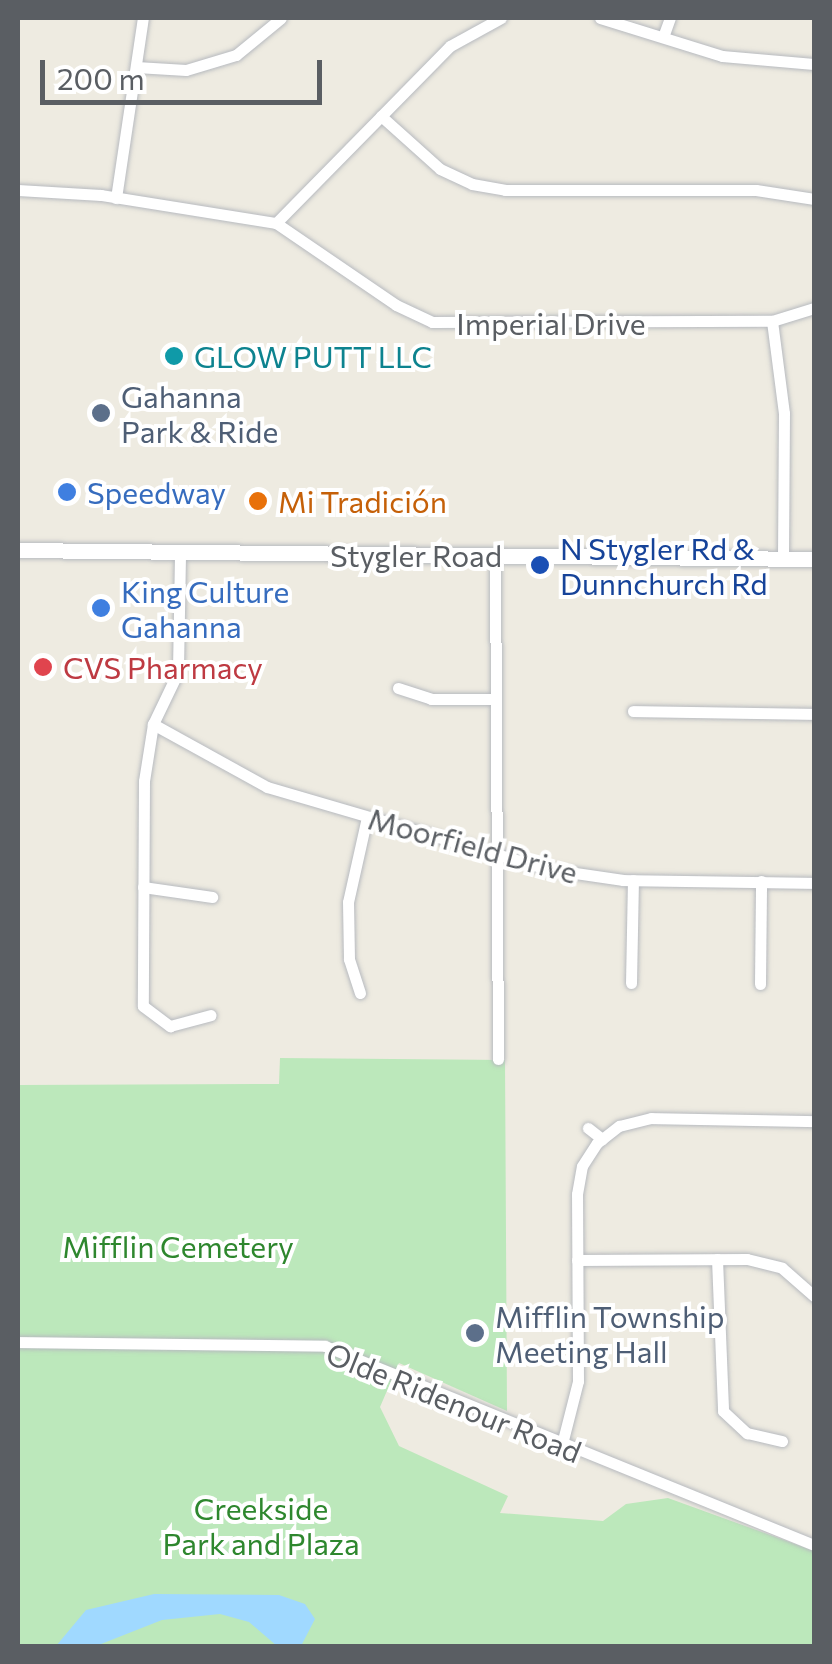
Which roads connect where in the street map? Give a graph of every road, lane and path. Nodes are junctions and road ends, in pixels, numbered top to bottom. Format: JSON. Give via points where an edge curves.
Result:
{"nodes":[{"id":1,"x":143,"y":18,"type":"edge"},
{"id":2,"x":281,"y":18,"type":"edge"},
{"id":3,"x":501,"y":18,"type":"edge"},
{"id":4,"x":600,"y":18,"type":"edge"},
{"id":5,"x":670,"y":18,"type":"edge"},
{"id":6,"x":664,"y":37,"type":"junction"},
{"id":7,"x":814,"y":64,"type":"edge"},
{"id":8,"x":136,"y":67,"type":"junction"},
{"id":9,"x":381,"y":116,"type":"junction"},
{"id":10,"x":18,"y":190,"type":"edge"},
{"id":11,"x":116,"y":198,"type":"junction"},
{"id":12,"x":814,"y":199,"type":"edge"},
{"id":13,"x":276,"y":223,"type":"junction"},
{"id":14,"x":814,"y":308,"type":"edge"},
{"id":15,"x":772,"y":321,"type":"junction"},
{"id":16,"x":18,"y":550,"type":"edge"},
{"id":17,"x":180,"y":555,"type":"junction"},
{"id":18,"x":496,"y":555,"type":"junction"},
{"id":19,"x":783,"y":558,"type":"junction"},
{"id":20,"x":814,"y":559,"type":"edge"},
{"id":21,"x":398,"y":688,"type":"dead end"},
{"id":22,"x":496,"y":699,"type":"junction"},
{"id":23,"x":633,"y":711,"type":"dead end"},
{"id":24,"x":814,"y":714,"type":"edge"},
{"id":25,"x":153,"y":724,"type":"junction"},
{"id":26,"x":368,"y":817,"type":"junction"},
{"id":27,"x":497,"y":855,"type":"junction"},
{"id":28,"x":633,"y":880,"type":"junction"},
{"id":29,"x":761,"y":881,"type":"junction"},
{"id":30,"x":814,"y":883,"type":"edge"},
{"id":31,"x":143,"y":887,"type":"junction"},
{"id":32,"x":212,"y":898,"type":"dead end"},
{"id":33,"x":631,"y":983,"type":"dead end"},
{"id":34,"x":760,"y":984,"type":"dead end"},
{"id":35,"x":360,"y":993,"type":"dead end"},
{"id":36,"x":212,"y":1015,"type":"dead end"},
{"id":37,"x":498,"y":1059,"type":"dead end"},
{"id":38,"x":814,"y":1121,"type":"edge"},
{"id":39,"x":588,"y":1128,"type":"dead end"},
{"id":40,"x":602,"y":1139,"type":"junction"},
{"id":41,"x":717,"y":1259,"type":"junction"},
{"id":42,"x":577,"y":1260,"type":"junction"},
{"id":43,"x":814,"y":1296,"type":"edge"},
{"id":44,"x":18,"y":1342,"type":"edge"},
{"id":45,"x":782,"y":1441,"type":"dead end"},
{"id":46,"x":562,"y":1444,"type":"junction"},
{"id":47,"x":814,"y":1545,"type":"edge"}],
"edges":[{"from":1,"to":8,"type":"street"},
{"from":2,"to":8,"type":"street","via":[[236,55],[186,70]]},
{"from":3,"to":9,"type":"street","via":[[450,46]]},
{"from":4,"to":6,"type":"street"},
{"from":5,"to":6,"type":"street"},
{"from":6,"to":7,"type":"street","via":[[722,56]]},
{"from":8,"to":11,"type":"street"},
{"from":9,"to":12,"type":"street","via":[[440,169],[472,184],[505,190],[756,190]]},
{"from":9,"to":13,"type":"street"},
{"from":10,"to":11,"type":"street","name":"Imperial Drive"},
{"from":11,"to":13,"type":"street","name":"Imperial Drive"},
{"from":13,"to":15,"type":"street","name":"Imperial Drive","via":[[432,322]]},
{"from":14,"to":15,"type":"street","name":"Imperial Drive"},
{"from":15,"to":19,"type":"street","via":[[784,413]]},
{"from":16,"to":17,"type":"main road","name":"Stygler Road"},
{"from":17,"to":18,"type":"main road","name":"Stygler Road"},
{"from":17,"to":25,"type":"street","via":[[178,672]]},
{"from":18,"to":19,"type":"main road","name":"Stygler Road"},
{"from":18,"to":22,"type":"street"},
{"from":19,"to":20,"type":"main road","name":"Stygler Road"},
{"from":21,"to":22,"type":"street","via":[[432,699]]},
{"from":22,"to":27,"type":"street"},
{"from":23,"to":24,"type":"street"},
{"from":25,"to":26,"type":"street","name":"Moorfield Drive","via":[[268,787]]},
{"from":25,"to":31,"type":"street","via":[[144,781]]},
{"from":26,"to":27,"type":"street","name":"Moorfield Drive"},
{"from":26,"to":35,"type":"street","via":[[348,902],[348,959]]},
{"from":27,"to":28,"type":"street","name":"Moorfield Drive"},
{"from":27,"to":37,"type":"street"},
{"from":28,"to":29,"type":"street","name":"Moorfield Drive"},
{"from":28,"to":33,"type":"street"},
{"from":29,"to":30,"type":"street","name":"Moorfield Drive"},
{"from":29,"to":34,"type":"street"},
{"from":31,"to":32,"type":"street"},
{"from":31,"to":36,"type":"street","via":[[144,1006],[170,1026]]},
{"from":38,"to":40,"type":"street","via":[[651,1118],[619,1126]]},
{"from":39,"to":40,"type":"street"},
{"from":40,"to":42,"type":"street","via":[[582,1166]]},
{"from":41,"to":42,"type":"street"},
{"from":41,"to":43,"type":"street","via":[[777,1266]]},
{"from":41,"to":45,"type":"street","via":[[723,1411],[746,1433]]},
{"from":42,"to":46,"type":"street","via":[[578,1381]]},
{"from":44,"to":46,"type":"street","name":"Olde Ridenour Road","via":[[325,1346]]},
{"from":46,"to":47,"type":"street","name":"Olde Ridenour Road"}]}
